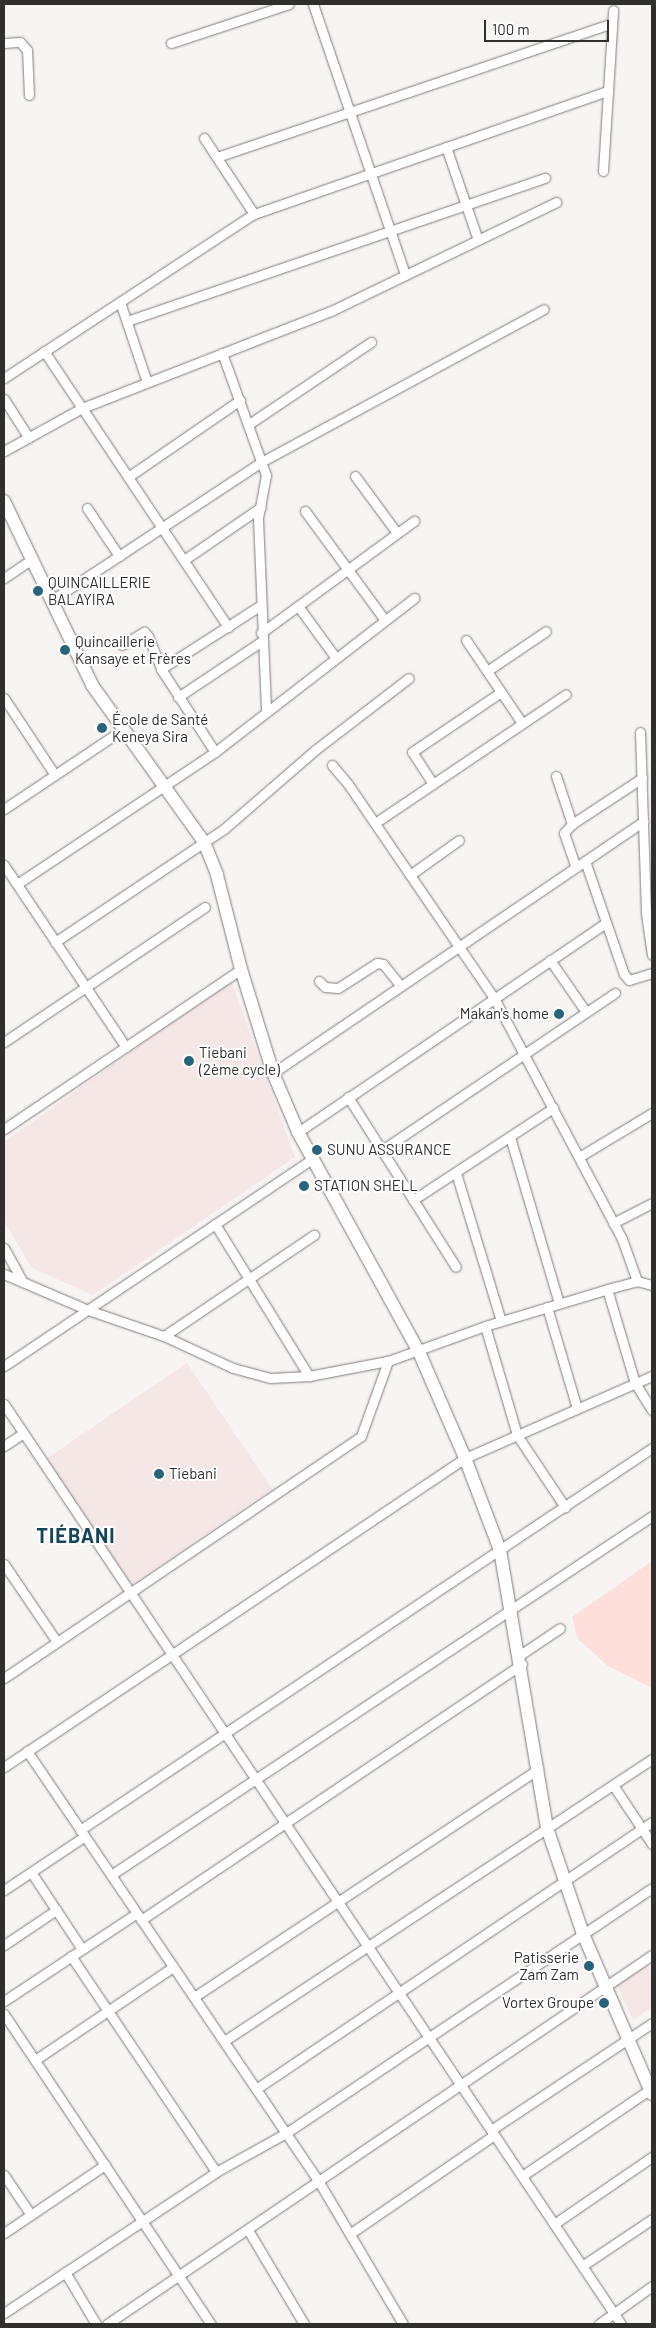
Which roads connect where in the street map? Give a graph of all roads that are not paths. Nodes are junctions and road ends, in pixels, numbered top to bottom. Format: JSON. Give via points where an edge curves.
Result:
{"nodes":[{"id":1,"x":289,"y":4,"type":"edge"},
{"id":2,"x":313,"y":4,"type":"edge"},
{"id":3,"x":613,"y":10,"type":"dead end"},
{"id":4,"x":612,"y":23,"type":"junction"},
{"id":5,"x":4,"y":43,"type":"edge"},
{"id":6,"x":171,"y":43,"type":"dead end"},
{"id":7,"x":608,"y":91,"type":"junction"},
{"id":8,"x":29,"y":95,"type":"dead end"},
{"id":9,"x":350,"y":112,"type":"junction"},
{"id":10,"x":204,"y":138,"type":"dead end"},
{"id":11,"x":446,"y":147,"type":"junction"},
{"id":12,"x":217,"y":157,"type":"junction"},
{"id":13,"x":603,"y":171,"type":"dead end"},
{"id":14,"x":371,"y":174,"type":"junction"},
{"id":15,"x":545,"y":178,"type":"dead end"},
{"id":16,"x":556,"y":202,"type":"dead end"},
{"id":17,"x":466,"y":205,"type":"junction"},
{"id":18,"x":254,"y":214,"type":"junction"},
{"id":19,"x":390,"y":231,"type":"junction"},
{"id":20,"x":478,"y":240,"type":"junction"},
{"id":21,"x":405,"y":275,"type":"junction"},
{"id":22,"x":120,"y":302,"type":"junction"},
{"id":23,"x":544,"y":309,"type":"dead end"},
{"id":24,"x":127,"y":322,"type":"junction"},
{"id":25,"x":371,"y":342,"type":"dead end"},
{"id":26,"x":44,"y":351,"type":"junction"},
{"id":27,"x":222,"y":353,"type":"junction"},
{"id":28,"x":4,"y":378,"type":"edge"},
{"id":29,"x":148,"y":382,"type":"junction"},
{"id":30,"x":4,"y":399,"type":"edge"},
{"id":31,"x":240,"y":400,"type":"junction"},
{"id":32,"x":82,"y":408,"type":"junction"},
{"id":33,"x":249,"y":424,"type":"junction"},
{"id":34,"x":29,"y":438,"type":"junction"},
{"id":35,"x":4,"y":451,"type":"edge"},
{"id":36,"x":263,"y":461,"type":"junction"},
{"id":37,"x":355,"y":476,"type":"dead end"},
{"id":38,"x":128,"y":477,"type":"junction"},
{"id":39,"x":4,"y":501,"type":"edge"},
{"id":40,"x":261,"y":507,"type":"junction"},
{"id":41,"x":87,"y":508,"type":"dead end"},
{"id":42,"x":305,"y":511,"type":"dead end"},
{"id":43,"x":414,"y":521,"type":"dead end"},
{"id":44,"x":162,"y":528,"type":"junction"},
{"id":45,"x":397,"y":533,"type":"junction"},
{"id":46,"x":119,"y":556,"type":"junction"},
{"id":47,"x":32,"y":559,"type":"junction"},
{"id":48,"x":184,"y":560,"type":"junction"},
{"id":49,"x":347,"y":570,"type":"junction"},
{"id":50,"x":4,"y":578,"type":"edge"},
{"id":51,"x":414,"y":598,"type":"dead end"},
{"id":52,"x":52,"y":600,"type":"junction"},
{"id":53,"x":261,"y":605,"type":"junction"},
{"id":54,"x":298,"y":606,"type":"junction"},
{"id":55,"x":384,"y":619,"type":"junction"},
{"id":56,"x":228,"y":627,"type":"junction"},
{"id":57,"x":546,"y":631,"type":"dead end"},
{"id":58,"x":261,"y":637,"type":"junction"},
{"id":59,"x":466,"y":640,"type":"dead end"},
{"id":60,"x":122,"y":645,"type":"dead end"},
{"id":61,"x":335,"y":657,"type":"junction"},
{"id":62,"x":161,"y":669,"type":"junction"},
{"id":63,"x":487,"y":671,"type":"junction"},
{"id":64,"x":409,"y":678,"type":"dead end"},
{"id":65,"x":501,"y":692,"type":"junction"},
{"id":66,"x":566,"y":694,"type":"dead end"},
{"id":67,"x":178,"y":697,"type":"junction"},
{"id":68,"x":4,"y":698,"type":"edge"},
{"id":69,"x":266,"y":711,"type":"junction"},
{"id":70,"x":522,"y":723,"type":"junction"},
{"id":71,"x":122,"y":730,"type":"junction"},
{"id":72,"x":640,"y":732,"type":"dead end"},
{"id":73,"x":215,"y":752,"type":"junction"},
{"id":74,"x":332,"y":765,"type":"dead end"},
{"id":75,"x":55,"y":775,"type":"junction"},
{"id":76,"x":556,"y":776,"type":"dead end"},
{"id":77,"x":642,"y":778,"type":"junction"},
{"id":78,"x":433,"y":784,"type":"junction"},
{"id":79,"x":163,"y":787,"type":"junction"},
{"id":80,"x":4,"y":810,"type":"edge"},
{"id":81,"x":644,"y":821,"type":"junction"},
{"id":82,"x":375,"y":823,"type":"junction"},
{"id":83,"x":572,"y":824,"type":"junction"},
{"id":84,"x":459,"y":840,"type":"dead end"},
{"id":85,"x":204,"y":842,"type":"junction"},
{"id":86,"x":585,"y":862,"type":"junction"},
{"id":87,"x":4,"y":864,"type":"edge"},
{"id":88,"x":576,"y":867,"type":"junction"},
{"id":89,"x":410,"y":875,"type":"junction"},
{"id":90,"x":17,"y":884,"type":"junction"},
{"id":91,"x":205,"y":908,"type":"dead end"},
{"id":92,"x":605,"y":923,"type":"junction"},
{"id":93,"x":55,"y":942,"type":"junction"},
{"id":94,"x":459,"y":947,"type":"junction"},
{"id":95,"x":652,"y":955,"type":"edge"},
{"id":96,"x":550,"y":960,"type":"junction"},
{"id":97,"x":241,"y":969,"type":"junction"},
{"id":98,"x":652,"y":973,"type":"edge"},
{"id":99,"x":319,"y":981,"type":"dead end"},
{"id":100,"x":402,"y":986,"type":"junction"},
{"id":101,"x":86,"y":987,"type":"junction"},
{"id":102,"x":615,"y":993,"type":"dead end"},
{"id":103,"x":494,"y":998,"type":"junction"},
{"id":104,"x":586,"y":1012,"type":"junction"},
{"id":105,"x":5,"y":1040,"type":"edge"},
{"id":106,"x":126,"y":1047,"type":"junction"},
{"id":107,"x":524,"y":1053,"type":"junction"},
{"id":108,"x":273,"y":1073,"type":"junction"},
{"id":109,"x":348,"y":1097,"type":"junction"},
{"id":110,"x":554,"y":1108,"type":"junction"},
{"id":111,"x":652,"y":1113,"type":"edge"},
{"id":112,"x":4,"y":1129,"type":"edge"},
{"id":113,"x":298,"y":1132,"type":"junction"},
{"id":114,"x":510,"y":1137,"type":"junction"},
{"id":115,"x":382,"y":1150,"type":"junction"},
{"id":116,"x":579,"y":1158,"type":"junction"},
{"id":117,"x":311,"y":1160,"type":"junction"},
{"id":118,"x":456,"y":1173,"type":"junction"},
{"id":119,"x":414,"y":1200,"type":"junction"},
{"id":120,"x":652,"y":1203,"type":"edge"},
{"id":121,"x":613,"y":1223,"type":"junction"},
{"id":122,"x":215,"y":1224,"type":"junction"},
{"id":123,"x":314,"y":1235,"type":"dead end"},
{"id":124,"x":4,"y":1248,"type":"edge"},
{"id":125,"x":456,"y":1267,"type":"dead end"},
{"id":126,"x":4,"y":1274,"type":"edge"},
{"id":127,"x":250,"y":1278,"type":"junction"},
{"id":128,"x":637,"y":1281,"type":"junction"},
{"id":129,"x":24,"y":1282,"type":"junction"},
{"id":130,"x":652,"y":1284,"type":"edge"},
{"id":131,"x":607,"y":1289,"type":"junction"},
{"id":132,"x":559,"y":1303,"type":"junction"},
{"id":133,"x":547,"y":1307,"type":"junction"},
{"id":134,"x":88,"y":1310,"type":"junction"},
{"id":135,"x":501,"y":1321,"type":"junction"},
{"id":136,"x":485,"y":1326,"type":"junction"},
{"id":137,"x":164,"y":1336,"type":"junction"},
{"id":138,"x":419,"y":1352,"type":"junction"},
{"id":139,"x":388,"y":1360,"type":"junction"},
{"id":140,"x":4,"y":1366,"type":"edge"},
{"id":141,"x":309,"y":1376,"type":"junction"},
{"id":142,"x":652,"y":1376,"type":"edge"},
{"id":143,"x":635,"y":1383,"type":"junction"},
{"id":144,"x":4,"y":1404,"type":"edge"},
{"id":145,"x":578,"y":1408,"type":"junction"},
{"id":146,"x":652,"y":1410,"type":"edge"},
{"id":147,"x":22,"y":1434,"type":"junction"},
{"id":148,"x":517,"y":1435,"type":"junction"},
{"id":149,"x":4,"y":1446,"type":"edge"},
{"id":150,"x":652,"y":1448,"type":"edge"},
{"id":151,"x":465,"y":1458,"type":"junction"},
{"id":152,"x":565,"y":1506,"type":"junction"},
{"id":153,"x":652,"y":1516,"type":"edge"},
{"id":154,"x":500,"y":1550,"type":"junction"},
{"id":155,"x":4,"y":1564,"type":"edge"},
{"id":156,"x":131,"y":1592,"type":"junction"},
{"id":157,"x":511,"y":1609,"type":"junction"},
{"id":158,"x":560,"y":1628,"type":"dead end"},
{"id":159,"x":57,"y":1642,"type":"junction"},
{"id":160,"x":173,"y":1654,"type":"junction"},
{"id":161,"x":521,"y":1659,"type":"junction"},
{"id":162,"x":4,"y":1678,"type":"edge"},
{"id":163,"x":226,"y":1733,"type":"junction"},
{"id":164,"x":27,"y":1751,"type":"junction"},
{"id":165,"x":652,"y":1759,"type":"edge"},
{"id":166,"x":4,"y":1766,"type":"edge"},
{"id":167,"x":538,"y":1769,"type":"junction"},
{"id":168,"x":256,"y":1779,"type":"junction"},
{"id":169,"x":613,"y":1785,"type":"junction"},
{"id":170,"x":652,"y":1822,"type":"edge"},
{"id":171,"x":286,"y":1823,"type":"junction"},
{"id":172,"x":547,"y":1828,"type":"junction"},
{"id":173,"x":642,"y":1829,"type":"junction"},
{"id":174,"x":82,"y":1833,"type":"junction"},
{"id":175,"x":652,"y":1844,"type":"edge"},
{"id":176,"x":31,"y":1872,"type":"junction"},
{"id":177,"x":111,"y":1875,"type":"junction"},
{"id":178,"x":564,"y":1881,"type":"junction"},
{"id":179,"x":652,"y":1888,"type":"edge"},
{"id":180,"x":4,"y":1890,"type":"edge"},
{"id":181,"x":338,"y":1902,"type":"junction"},
{"id":182,"x":56,"y":1910,"type":"junction"},
{"id":183,"x":139,"y":1916,"type":"junction"},
{"id":184,"x":583,"y":1934,"type":"junction"},
{"id":185,"x":4,"y":1945,"type":"edge"},
{"id":186,"x":368,"y":1946,"type":"junction"},
{"id":187,"x":82,"y":1949,"type":"junction"},
{"id":188,"x":71,"y":1956,"type":"junction"},
{"id":189,"x":652,"y":1956,"type":"edge"},
{"id":190,"x":173,"y":1967,"type":"junction"},
{"id":191,"x":606,"y":1987,"type":"junction"},
{"id":192,"x":399,"y":1992,"type":"junction"},
{"id":193,"x":194,"y":1997,"type":"junction"},
{"id":194,"x":4,"y":2001,"type":"edge"},
{"id":195,"x":108,"y":2011,"type":"junction"},
{"id":196,"x":4,"y":2014,"type":"edge"},
{"id":197,"x":652,"y":2022,"type":"edge"},
{"id":198,"x":429,"y":2037,"type":"junction"},
{"id":199,"x":628,"y":2038,"type":"junction"},
{"id":200,"x":224,"y":2041,"type":"junction"},
{"id":201,"x":35,"y":2060,"type":"junction"},
{"id":202,"x":461,"y":2085,"type":"junction"},
{"id":203,"x":256,"y":2089,"type":"junction"},
{"id":204,"x":652,"y":2090,"type":"edge"},
{"id":205,"x":286,"y":2133,"type":"junction"},
{"id":206,"x":493,"y":2133,"type":"junction"},
{"id":207,"x":652,"y":2158,"type":"edge"},
{"id":208,"x":106,"y":2165,"type":"junction"},
{"id":209,"x":216,"y":2172,"type":"junction"},
{"id":210,"x":4,"y":2175,"type":"edge"},
{"id":211,"x":522,"y":2176,"type":"junction"},
{"id":212,"x":319,"y":2182,"type":"junction"},
{"id":213,"x":31,"y":2215,"type":"junction"},
{"id":214,"x":652,"y":2219,"type":"edge"},
{"id":215,"x":143,"y":2220,"type":"junction"},
{"id":216,"x":554,"y":2224,"type":"junction"},
{"id":217,"x":248,"y":2230,"type":"junction"},
{"id":218,"x":4,"y":2233,"type":"edge"},
{"id":219,"x":351,"y":2233,"type":"junction"},
{"id":220,"x":582,"y":2266,"type":"junction"},
{"id":221,"x":65,"y":2272,"type":"junction"},
{"id":222,"x":180,"y":2276,"type":"junction"},
{"id":223,"x":652,"y":2286,"type":"edge"},
{"id":224,"x":4,"y":2312,"type":"edge"},
{"id":225,"x":613,"y":2313,"type":"junction"},
{"id":226,"x":96,"y":2324,"type":"edge"},
{"id":227,"x":107,"y":2324,"type":"edge"},
{"id":228,"x":211,"y":2324,"type":"edge"},
{"id":229,"x":304,"y":2324,"type":"edge"},
{"id":230,"x":403,"y":2324,"type":"edge"},
{"id":231,"x":599,"y":2324,"type":"edge"},
{"id":232,"x":621,"y":2324,"type":"edge"}],
"edges":[{"from":1,"to":6,"type":"street"},
{"from":2,"to":9,"type":"street"},
{"from":3,"to":4,"type":"street"},
{"from":4,"to":7,"type":"street"},
{"from":4,"to":9,"type":"street"},
{"from":5,"to":8,"type":"street","via":[[20,42],[27,50]]},
{"from":7,"to":11,"type":"street"},
{"from":7,"to":13,"type":"street"},
{"from":9,"to":12,"type":"street"},
{"from":9,"to":14,"type":"street"},
{"from":10,"to":12,"type":"street"},
{"from":11,"to":14,"type":"street"},
{"from":11,"to":17,"type":"street"},
{"from":12,"to":18,"type":"street"},
{"from":14,"to":18,"type":"street"},
{"from":14,"to":19,"type":"street"},
{"from":15,"to":17,"type":"street"},
{"from":16,"to":20,"type":"street"},
{"from":17,"to":19,"type":"street"},
{"from":17,"to":20,"type":"street"},
{"from":18,"to":22,"type":"street"},
{"from":19,"to":21,"type":"street"},
{"from":19,"to":24,"type":"street"},
{"from":20,"to":21,"type":"street"},
{"from":21,"to":27,"type":"street","via":[[333,310]]},
{"from":22,"to":24,"type":"street"},
{"from":22,"to":26,"type":"street"},
{"from":23,"to":36,"type":"street"},
{"from":24,"to":29,"type":"street"},
{"from":25,"to":33,"type":"street"},
{"from":26,"to":28,"type":"street"},
{"from":26,"to":32,"type":"street"},
{"from":27,"to":29,"type":"street"},
{"from":27,"to":31,"type":"street"},
{"from":29,"to":32,"type":"street"},
{"from":30,"to":34,"type":"street"},
{"from":31,"to":33,"type":"street"},
{"from":31,"to":38,"type":"street"},
{"from":32,"to":34,"type":"street"},
{"from":32,"to":38,"type":"street"},
{"from":33,"to":36,"type":"street"},
{"from":34,"to":35,"type":"street"},
{"from":36,"to":40,"type":"street","via":[[266,475]]},
{"from":36,"to":44,"type":"street"},
{"from":37,"to":45,"type":"street"},
{"from":38,"to":44,"type":"street"},
{"from":39,"to":47,"type":"main road"},
{"from":40,"to":48,"type":"street"},
{"from":40,"to":53,"type":"street","via":[[258,518]]},
{"from":41,"to":46,"type":"street"},
{"from":42,"to":49,"type":"street"},
{"from":43,"to":45,"type":"street"},
{"from":44,"to":46,"type":"street"},
{"from":44,"to":48,"type":"street"},
{"from":45,"to":49,"type":"street"},
{"from":46,"to":52,"type":"street"},
{"from":47,"to":50,"type":"street"},
{"from":47,"to":52,"type":"main road"},
{"from":48,"to":56,"type":"street"},
{"from":49,"to":54,"type":"street"},
{"from":49,"to":55,"type":"street"},
{"from":51,"to":55,"type":"street"},
{"from":52,"to":71,"type":"main road","via":[[92,685]]},
{"from":53,"to":56,"type":"street"},
{"from":53,"to":58,"type":"street"},
{"from":54,"to":58,"type":"street"},
{"from":54,"to":61,"type":"street"},
{"from":55,"to":61,"type":"street"},
{"from":56,"to":62,"type":"street"},
{"from":57,"to":63,"type":"street"},
{"from":58,"to":67,"type":"street"},
{"from":58,"to":69,"type":"street"},
{"from":59,"to":63,"type":"street"},
{"from":60,"to":62,"type":"street","via":[[144,632],[154,643]]},
{"from":61,"to":69,"type":"street"},
{"from":62,"to":67,"type":"street"},
{"from":63,"to":65,"type":"street"},
{"from":64,"to":85,"type":"street"},
{"from":65,"to":70,"type":"street"},
{"from":65,"to":78,"type":"street","via":[[412,752]]},
{"from":66,"to":70,"type":"street"},
{"from":67,"to":73,"type":"street"},
{"from":68,"to":75,"type":"street"},
{"from":69,"to":73,"type":"street"},
{"from":70,"to":78,"type":"street"},
{"from":71,"to":75,"type":"street"},
{"from":71,"to":79,"type":"main road"},
{"from":72,"to":77,"type":"street"},
{"from":73,"to":79,"type":"street"},
{"from":74,"to":82,"type":"street"},
{"from":75,"to":80,"type":"street"},
{"from":76,"to":83,"type":"street"},
{"from":77,"to":81,"type":"street"},
{"from":77,"to":83,"type":"street"},
{"from":78,"to":82,"type":"street"},
{"from":79,"to":85,"type":"main road"},
{"from":79,"to":90,"type":"street"},
{"from":81,"to":86,"type":"street"},
{"from":81,"to":95,"type":"street","via":[[646,913]]},
{"from":82,"to":89,"type":"street"},
{"from":83,"to":88,"type":"street","via":[[564,833]]},
{"from":84,"to":89,"type":"street"},
{"from":85,"to":93,"type":"street"},
{"from":85,"to":97,"type":"main road","via":[[217,875]]},
{"from":86,"to":88,"type":"street"},
{"from":86,"to":92,"type":"street"},
{"from":87,"to":90,"type":"street"},
{"from":88,"to":94,"type":"street"},
{"from":89,"to":94,"type":"street"},
{"from":90,"to":93,"type":"street"},
{"from":91,"to":101,"type":"street"},
{"from":92,"to":96,"type":"street"},
{"from":92,"to":98,"type":"street","via":[[629,980]]},
{"from":93,"to":101,"type":"street"},
{"from":94,"to":100,"type":"street"},
{"from":94,"to":103,"type":"street"},
{"from":96,"to":103,"type":"street"},
{"from":96,"to":104,"type":"street"},
{"from":97,"to":106,"type":"street"},
{"from":97,"to":108,"type":"main road"},
{"from":99,"to":100,"type":"street","via":[[325,987],[338,988],[377,963],[384,964]]},
{"from":100,"to":108,"type":"street"},
{"from":101,"to":105,"type":"street"},
{"from":101,"to":106,"type":"street"},
{"from":102,"to":104,"type":"street"},
{"from":103,"to":107,"type":"street"},
{"from":103,"to":109,"type":"street"},
{"from":104,"to":107,"type":"street"},
{"from":106,"to":112,"type":"street"},
{"from":107,"to":110,"type":"street"},
{"from":107,"to":115,"type":"street"},
{"from":108,"to":113,"type":"main road"},
{"from":109,"to":113,"type":"street"},
{"from":109,"to":115,"type":"street"},
{"from":110,"to":114,"type":"street"},
{"from":110,"to":116,"type":"street"},
{"from":111,"to":116,"type":"street"},
{"from":113,"to":117,"type":"main road"},
{"from":114,"to":118,"type":"street"},
{"from":114,"to":132,"type":"street"},
{"from":115,"to":119,"type":"street"},
{"from":116,"to":121,"type":"street"},
{"from":117,"to":122,"type":"street"},
{"from":117,"to":138,"type":"main road"},
{"from":118,"to":119,"type":"street"},
{"from":118,"to":135,"type":"street"},
{"from":119,"to":125,"type":"street"},
{"from":120,"to":121,"type":"street"},
{"from":121,"to":128,"type":"street"},
{"from":122,"to":127,"type":"street"},
{"from":122,"to":134,"type":"street"},
{"from":123,"to":127,"type":"street"},
{"from":124,"to":129,"type":"street"},
{"from":126,"to":129,"type":"street"},
{"from":127,"to":137,"type":"street"},
{"from":127,"to":141,"type":"street"},
{"from":128,"to":130,"type":"street"},
{"from":128,"to":131,"type":"street"},
{"from":129,"to":134,"type":"street"},
{"from":131,"to":132,"type":"street"},
{"from":131,"to":143,"type":"street"},
{"from":132,"to":133,"type":"street"},
{"from":133,"to":135,"type":"street"},
{"from":133,"to":145,"type":"street"},
{"from":134,"to":137,"type":"street"},
{"from":134,"to":140,"type":"street"},
{"from":135,"to":136,"type":"street"},
{"from":136,"to":138,"type":"street"},
{"from":136,"to":148,"type":"street"},
{"from":137,"to":141,"type":"street","via":[[233,1368],[272,1378]]},
{"from":138,"to":139,"type":"street"},
{"from":138,"to":151,"type":"main road"},
{"from":139,"to":141,"type":"street"},
{"from":139,"to":156,"type":"street","via":[[361,1436]]},
{"from":142,"to":143,"type":"street"},
{"from":143,"to":145,"type":"street"},
{"from":143,"to":146,"type":"street"},
{"from":144,"to":147,"type":"street"},
{"from":145,"to":148,"type":"street"},
{"from":147,"to":149,"type":"street"},
{"from":147,"to":156,"type":"street"},
{"from":148,"to":151,"type":"street"},
{"from":148,"to":152,"type":"street"},
{"from":150,"to":152,"type":"street"},
{"from":151,"to":154,"type":"main road"},
{"from":151,"to":160,"type":"street"},
{"from":152,"to":154,"type":"street"},
{"from":153,"to":157,"type":"street"},
{"from":154,"to":157,"type":"main road"},
{"from":154,"to":163,"type":"street"},
{"from":155,"to":159,"type":"street"},
{"from":156,"to":159,"type":"street"},
{"from":156,"to":160,"type":"street"},
{"from":157,"to":161,"type":"main road"},
{"from":157,"to":168,"type":"street"},
{"from":158,"to":161,"type":"street"},
{"from":159,"to":162,"type":"street"},
{"from":160,"to":163,"type":"street"},
{"from":160,"to":164,"type":"street"},
{"from":161,"to":167,"type":"main road"},
{"from":161,"to":171,"type":"street"},
{"from":163,"to":168,"type":"street"},
{"from":163,"to":174,"type":"street"},
{"from":164,"to":166,"type":"street"},
{"from":164,"to":174,"type":"street"},
{"from":165,"to":169,"type":"street"},
{"from":167,"to":172,"type":"main road"},
{"from":167,"to":181,"type":"street"},
{"from":168,"to":171,"type":"street"},
{"from":168,"to":177,"type":"street"},
{"from":169,"to":172,"type":"street"},
{"from":169,"to":173,"type":"street"},
{"from":170,"to":173,"type":"street"},
{"from":171,"to":181,"type":"street"},
{"from":171,"to":183,"type":"street"},
{"from":172,"to":178,"type":"main road"},
{"from":172,"to":186,"type":"street"},
{"from":173,"to":175,"type":"street"},
{"from":173,"to":178,"type":"street"},
{"from":174,"to":176,"type":"street"},
{"from":174,"to":177,"type":"street"},
{"from":176,"to":180,"type":"street"},
{"from":176,"to":182,"type":"street"},
{"from":177,"to":183,"type":"street"},
{"from":178,"to":184,"type":"main road"},
{"from":178,"to":192,"type":"street"},
{"from":179,"to":184,"type":"street"},
{"from":181,"to":186,"type":"street"},
{"from":181,"to":193,"type":"street"},
{"from":182,"to":185,"type":"street"},
{"from":182,"to":187,"type":"street"},
{"from":183,"to":187,"type":"street"},
{"from":183,"to":190,"type":"street"},
{"from":184,"to":191,"type":"main road"},
{"from":184,"to":198,"type":"street"},
{"from":186,"to":192,"type":"street"},
{"from":186,"to":200,"type":"street"},
{"from":187,"to":188,"type":"street"},
{"from":188,"to":194,"type":"street"},
{"from":188,"to":195,"type":"street"},
{"from":189,"to":191,"type":"street"},
{"from":190,"to":193,"type":"street"},
{"from":190,"to":195,"type":"street"},
{"from":191,"to":199,"type":"main road"},
{"from":191,"to":202,"type":"street"},
{"from":192,"to":198,"type":"street"},
{"from":192,"to":203,"type":"street"},
{"from":193,"to":200,"type":"street"},
{"from":195,"to":201,"type":"street"},
{"from":195,"to":209,"type":"street"},
{"from":196,"to":201,"type":"street"},
{"from":197,"to":199,"type":"street"},
{"from":198,"to":202,"type":"street"},
{"from":198,"to":205,"type":"street"},
{"from":199,"to":204,"type":"main road"},
{"from":199,"to":206,"type":"street"},
{"from":200,"to":203,"type":"street"},
{"from":201,"to":208,"type":"street"},
{"from":202,"to":206,"type":"street"},
{"from":202,"to":212,"type":"street"},
{"from":203,"to":205,"type":"street"},
{"from":204,"to":211,"type":"street"},
{"from":205,"to":209,"type":"street"},
{"from":205,"to":212,"type":"street"},
{"from":206,"to":211,"type":"street"},
{"from":206,"to":219,"type":"street"},
{"from":207,"to":216,"type":"street"},
{"from":208,"to":213,"type":"street"},
{"from":208,"to":215,"type":"street"},
{"from":209,"to":215,"type":"street"},
{"from":210,"to":213,"type":"street"},
{"from":211,"to":216,"type":"street"},
{"from":212,"to":217,"type":"street"},
{"from":212,"to":219,"type":"street"},
{"from":213,"to":218,"type":"street"},
{"from":214,"to":220,"type":"street"},
{"from":215,"to":221,"type":"street"},
{"from":215,"to":222,"type":"street"},
{"from":216,"to":220,"type":"street"},
{"from":217,"to":222,"type":"street"},
{"from":217,"to":229,"type":"street"},
{"from":219,"to":230,"type":"street"},
{"from":220,"to":225,"type":"street"},
{"from":221,"to":224,"type":"street"},
{"from":221,"to":226,"type":"street"},
{"from":222,"to":227,"type":"street"},
{"from":222,"to":228,"type":"street"},
{"from":223,"to":225,"type":"street"},
{"from":225,"to":231,"type":"street"},
{"from":225,"to":232,"type":"street"}]}
